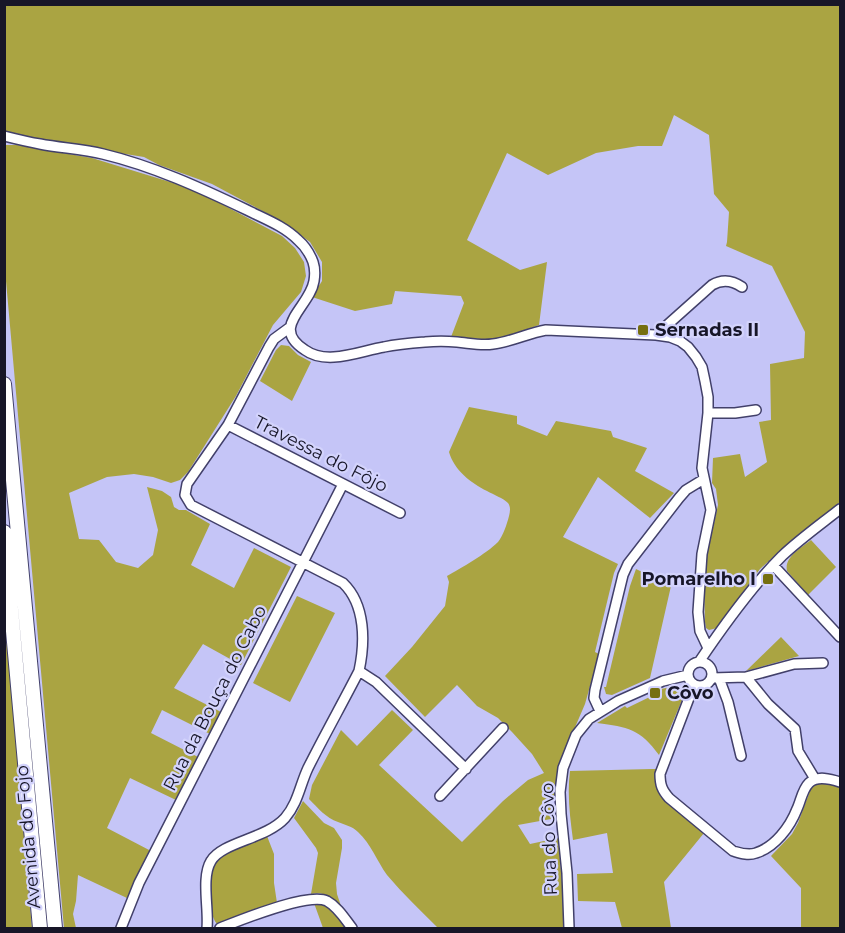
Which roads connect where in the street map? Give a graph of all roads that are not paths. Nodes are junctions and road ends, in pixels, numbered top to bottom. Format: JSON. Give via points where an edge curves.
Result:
{"nodes":[{"id":1,"x":4,"y":136,"type":"edge"},
{"id":2,"x":741,"y":287,"type":"dead end"},
{"id":3,"x":290,"y":328,"type":"junction"},
{"id":4,"x":656,"y":335,"type":"junction"},
{"id":5,"x":4,"y":384,"type":"edge"},
{"id":6,"x":756,"y":410,"type":"dead end"},
{"id":7,"x":708,"y":413,"type":"junction"},
{"id":8,"x":228,"y":425,"type":"junction"},
{"id":9,"x":704,"y":479,"type":"junction"},
{"id":10,"x":343,"y":484,"type":"junction"},
{"id":11,"x":840,"y":509,"type":"edge"},
{"id":12,"x":400,"y":513,"type":"dead end"},
{"id":13,"x":4,"y":532,"type":"edge"},
{"id":14,"x":303,"y":562,"type":"junction"},
{"id":15,"x":773,"y":565,"type":"junction"},
{"id":16,"x":840,"y":636,"type":"edge"},
{"id":17,"x":708,"y":648,"type":"junction"},
{"id":18,"x":699,"y":662,"type":"junction"},
{"id":19,"x":823,"y":663,"type":"dead end"},
{"id":20,"x":359,"y":671,"type":"junction"},
{"id":21,"x":688,"y":675,"type":"junction"},
{"id":22,"x":746,"y":677,"type":"junction"},
{"id":23,"x":715,"y":678,"type":"junction"},
{"id":24,"x":694,"y":685,"type":"junction"},
{"id":25,"x":600,"y":711,"type":"junction"},
{"id":26,"x":503,"y":728,"type":"dead end"},
{"id":27,"x":741,"y":756,"type":"dead end"},
{"id":28,"x":466,"y":769,"type":"junction"},
{"id":29,"x":815,"y":779,"type":"junction"},
{"id":30,"x":840,"y":782,"type":"edge"},
{"id":31,"x":441,"y":796,"type":"dead end"},
{"id":32,"x":40,"y":928,"type":"edge"},
{"id":33,"x":55,"y":928,"type":"edge"},
{"id":34,"x":121,"y":928,"type":"edge"},
{"id":35,"x":207,"y":928,"type":"edge"},
{"id":36,"x":220,"y":928,"type":"edge"},
{"id":37,"x":352,"y":928,"type":"edge"},
{"id":38,"x":569,"y":928,"type":"edge"}],
"edges":[{"from":1,"to":3,"type":"street","via":[[132,162],[202,188],[289,232],[307,249],[315,271],[310,293]]},
{"from":2,"to":4,"type":"street","via":[[735,282],[718,281]]},
{"from":3,"to":4,"type":"street","via":[[298,345],[325,357],[428,341],[492,345],[546,330]]},
{"from":3,"to":8,"type":"street","via":[[268,347]]},
{"from":4,"to":7,"type":"street","via":[[680,341],[696,357],[702,367]]},
{"from":5,"to":33,"type":"main road","name":"Avenida do Fojo"},
{"from":6,"to":7,"type":"street"},
{"from":7,"to":9,"type":"street"},
{"from":8,"to":10,"type":"street","name":"Travessa do Fôjo"},
{"from":8,"to":14,"type":"street","via":[[187,484],[187,501]]},
{"from":9,"to":17,"type":"street","via":[[711,510],[702,554],[699,624]]},
{"from":9,"to":25,"type":"street","via":[[679,498],[623,575],[595,690]]},
{"from":10,"to":12,"type":"street","name":"Travessa do Fôjo"},
{"from":10,"to":14,"type":"street","name":"Rua da Bouça do Cabo"},
{"from":11,"to":15,"type":"street"},
{"from":13,"to":32,"type":"main road","name":"Avenida do Fojo"},
{"from":14,"to":20,"type":"street","via":[[344,583],[353,595],[363,639]]},
{"from":14,"to":34,"type":"street","name":"Rua da Bouça do Cabo","via":[[139,883]]},
{"from":15,"to":16,"type":"street"},
{"from":15,"to":17,"type":"street"},
{"from":17,"to":18,"type":"street"},
{"from":18,"to":21,"type":"street","via":[[692,665]]},
{"from":18,"to":23,"type":"street","via":[[710,666]]},
{"from":19,"to":22,"type":"street","via":[[794,664]]},
{"from":20,"to":28,"type":"street","via":[[376,682]]},
{"from":20,"to":35,"type":"street","via":[[307,770],[294,805],[281,822],[224,849],[210,862],[206,877]]},
{"from":21,"to":24,"type":"street"},
{"from":21,"to":25,"type":"street","name":"Rua do Côvo","via":[[648,687]]},
{"from":22,"to":23,"type":"street"},
{"from":22,"to":29,"type":"street","via":[[795,729],[798,751]]},
{"from":23,"to":24,"type":"street","via":[[703,686]]},
{"from":23,"to":27,"type":"street","via":[[728,702]]},
{"from":24,"to":29,"type":"street","via":[[663,765],[660,784],[669,798],[733,851],[754,854],[783,834],[805,789]]},
{"from":25,"to":38,"type":"street","name":"Rua do Côvo","via":[[576,735],[560,792]]},
{"from":26,"to":28,"type":"street"},
{"from":28,"to":31,"type":"street"},
{"from":29,"to":30,"type":"street"},
{"from":36,"to":37,"type":"street","via":[[318,898],[337,909]]}]}
